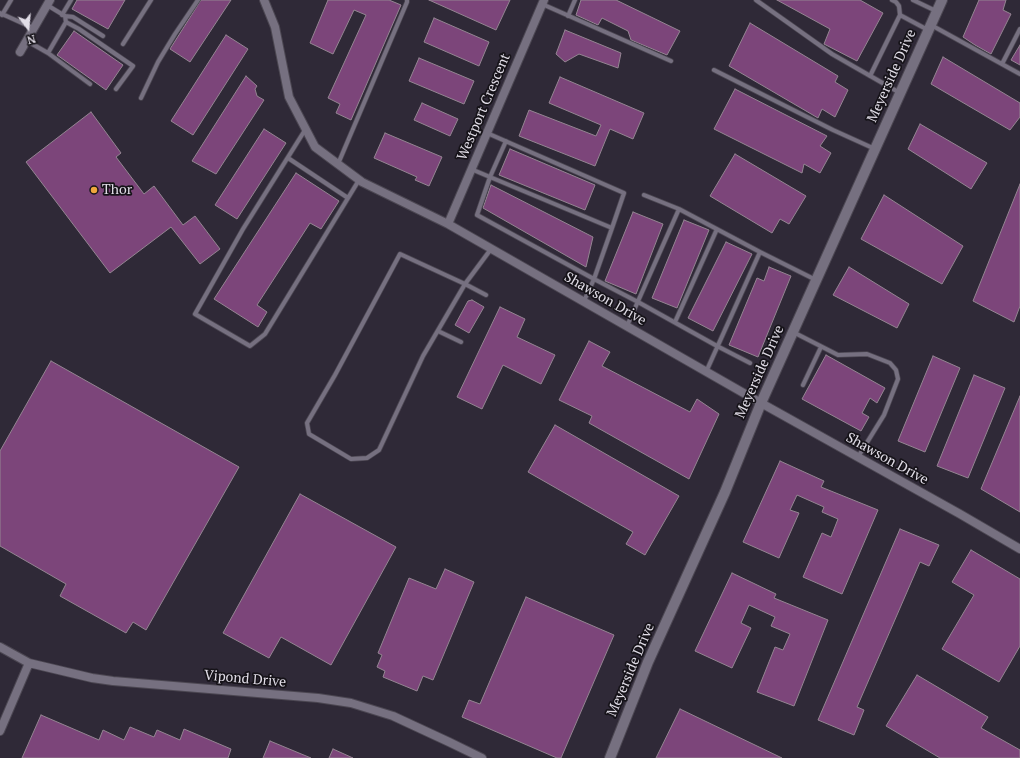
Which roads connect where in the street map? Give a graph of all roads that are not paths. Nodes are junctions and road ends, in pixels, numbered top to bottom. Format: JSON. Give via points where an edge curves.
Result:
{"nodes":[{"id":1,"x":11,"y":0,"type":"edge"},
{"id":2,"x":71,"y":0,"type":"edge"},
{"id":3,"x":151,"y":0,"type":"edge"},
{"id":4,"x":198,"y":0,"type":"edge"},
{"id":5,"x":264,"y":0,"type":"edge"},
{"id":6,"x":408,"y":0,"type":"edge"},
{"id":7,"x":575,"y":0,"type":"edge"},
{"id":8,"x":756,"y":0,"type":"edge"},
{"id":9,"x":892,"y":0,"type":"edge"},
{"id":10,"x":912,"y":0,"type":"edge"},
{"id":11,"x":942,"y":0,"type":"edge"},
{"id":12,"x":48,"y":2,"type":"edge"},
{"id":13,"x":543,"y":2,"type":"edge"},
{"id":14,"x":937,"y":11,"type":"junction"},
{"id":15,"x":1,"y":14,"type":"edge"},
{"id":16,"x":63,"y":15,"type":"junction"},
{"id":17,"x":900,"y":15,"type":"junction"},
{"id":18,"x":568,"y":16,"type":"junction"},
{"id":19,"x":66,"y":22,"type":"junction"},
{"id":20,"x":930,"y":27,"type":"junction"},
{"id":21,"x":33,"y":28,"type":"junction"},
{"id":22,"x":1020,"y":29,"type":"edge"},
{"id":23,"x":103,"y":36,"type":"dead end"},
{"id":24,"x":26,"y":40,"type":"junction"},
{"id":25,"x":123,"y":44,"type":"dead end"},
{"id":26,"x":20,"y":52,"type":"dead end"},
{"id":27,"x":48,"y":53,"type":"junction"},
{"id":28,"x":671,"y":61,"type":"dead end"},
{"id":29,"x":1002,"y":64,"type":"junction"},
{"id":30,"x":714,"y":70,"type":"dead end"},
{"id":31,"x":1020,"y":74,"type":"edge"},
{"id":32,"x":870,"y":76,"type":"junction"},
{"id":33,"x":90,"y":84,"type":"dead end"},
{"id":34,"x":116,"y":89,"type":"dead end"},
{"id":35,"x":900,"y":93,"type":"junction"},
{"id":36,"x":141,"y":98,"type":"dead end"},
{"id":37,"x":306,"y":129,"type":"junction"},
{"id":38,"x":487,"y":133,"type":"junction"},
{"id":39,"x":506,"y":141,"type":"junction"},
{"id":40,"x":875,"y":149,"type":"junction"},
{"id":41,"x":288,"y":158,"type":"junction"},
{"id":42,"x":338,"y":164,"type":"junction"},
{"id":43,"x":472,"y":169,"type":"junction"},
{"id":44,"x":490,"y":177,"type":"junction"},
{"id":45,"x":359,"y":180,"type":"junction"},
{"id":46,"x":644,"y":195,"type":"dead end"},
{"id":47,"x":348,"y":198,"type":"junction"},
{"id":48,"x":679,"y":209,"type":"junction"},
{"id":49,"x":448,"y":224,"type":"junction"},
{"id":50,"x":612,"y":228,"type":"junction"},
{"id":51,"x":717,"y":229,"type":"junction"},
{"id":52,"x":492,"y":249,"type":"junction"},
{"id":53,"x":760,"y":252,"type":"junction"},
{"id":54,"x":594,"y":280,"type":"junction"},
{"id":55,"x":816,"y":280,"type":"junction"},
{"id":56,"x":465,"y":284,"type":"junction"},
{"id":57,"x":486,"y":295,"type":"dead end"},
{"id":58,"x":584,"y":301,"type":"junction"},
{"id":59,"x":638,"y":302,"type":"junction"},
{"id":60,"x":675,"y":322,"type":"junction"},
{"id":61,"x":627,"y":327,"type":"junction"},
{"id":62,"x":438,"y":331,"type":"junction"},
{"id":63,"x":793,"y":332,"type":"junction"},
{"id":64,"x":460,"y":342,"type":"dead end"},
{"id":65,"x":717,"y":346,"type":"junction"},
{"id":66,"x":821,"y":346,"type":"junction"},
{"id":67,"x":750,"y":363,"type":"dead end"},
{"id":68,"x":706,"y":372,"type":"junction"},
{"id":69,"x":803,"y":384,"type":"dead end"},
{"id":70,"x":761,"y":403,"type":"junction"},
{"id":71,"x":858,"y":457,"type":"junction"},
{"id":72,"x":1020,"y":550,"type":"edge"},
{"id":73,"x":0,"y":646,"type":"edge"},
{"id":74,"x":29,"y":663,"type":"junction"},
{"id":75,"x":0,"y":730,"type":"edge"},
{"id":76,"x":482,"y":758,"type":"edge"},
{"id":77,"x":610,"y":758,"type":"edge"}],
"edges":[{"from":1,"to":15,"type":"lane"},
{"from":2,"to":16,"type":"lane"},
{"from":3,"to":25,"type":"lane"},
{"from":4,"to":36,"type":"lane","via":[[158,62]]},
{"from":5,"to":37,"type":"street","name":"Shawson Drive","via":[[275,27],[289,97]]},
{"from":6,"to":42,"type":"lane"},
{"from":7,"to":18,"type":"lane"},
{"from":8,"to":32,"type":"lane","via":[[832,54]]},
{"from":9,"to":17,"type":"lane","via":[[900,6]]},
{"from":10,"to":14,"type":"lane"},
{"from":11,"to":14,"type":"street","name":"Meyerside Drive"},
{"from":12,"to":16,"type":"lane"},
{"from":12,"to":21,"type":"street"},
{"from":13,"to":18,"type":"lane"},
{"from":13,"to":38,"type":"street","name":"Westport Crescent"},
{"from":14,"to":20,"type":"street","name":"Meyerside Drive"},
{"from":15,"to":21,"type":"lane"},
{"from":16,"to":19,"type":"lane"},
{"from":16,"to":23,"type":"lane","via":[[73,16]]},
{"from":17,"to":20,"type":"lane"},
{"from":17,"to":32,"type":"lane"},
{"from":18,"to":28,"type":"lane"},
{"from":19,"to":27,"type":"lane"},
{"from":19,"to":34,"type":"lane","via":[[133,66]]},
{"from":20,"to":29,"type":"lane"},
{"from":20,"to":35,"type":"street","name":"Meyerside Drive"},
{"from":21,"to":24,"type":"street"},
{"from":22,"to":29,"type":"lane"},
{"from":24,"to":26,"type":"street"},
{"from":24,"to":27,"type":"lane"},
{"from":27,"to":33,"type":"lane"},
{"from":29,"to":31,"type":"lane"},
{"from":30,"to":40,"type":"lane"},
{"from":32,"to":35,"type":"lane"},
{"from":35,"to":40,"type":"street","name":"Meyerside Drive"},
{"from":37,"to":41,"type":"lane"},
{"from":37,"to":42,"type":"street","name":"Shawson Drive","via":[[315,147]]},
{"from":38,"to":39,"type":"lane"},
{"from":38,"to":43,"type":"street","name":"Westport Crescent"},
{"from":39,"to":44,"type":"lane"},
{"from":39,"to":50,"type":"lane","via":[[624,193]]},
{"from":40,"to":55,"type":"street","name":"Meyerside Drive"},
{"from":41,"to":47,"type":"lane"},
{"from":41,"to":47,"type":"lane","via":[[243,229],[195,314],[250,346],[265,334]]},
{"from":42,"to":45,"type":"street","name":"Shawson Drive"},
{"from":43,"to":44,"type":"lane"},
{"from":43,"to":49,"type":"street","name":"Westport Crescent"},
{"from":44,"to":50,"type":"lane"},
{"from":44,"to":54,"type":"lane","via":[[477,215]]},
{"from":45,"to":47,"type":"lane"},
{"from":45,"to":49,"type":"street","name":"Shawson Drive"},
{"from":46,"to":48,"type":"lane"},
{"from":48,"to":51,"type":"lane"},
{"from":48,"to":59,"type":"lane"},
{"from":49,"to":52,"type":"street","name":"Shawson Drive"},
{"from":50,"to":54,"type":"lane"},
{"from":51,"to":53,"type":"lane"},
{"from":51,"to":60,"type":"lane"},
{"from":52,"to":56,"type":"lane"},
{"from":52,"to":58,"type":"street","name":"Shawson Drive"},
{"from":53,"to":55,"type":"lane"},
{"from":53,"to":65,"type":"lane"},
{"from":54,"to":58,"type":"lane"},
{"from":54,"to":59,"type":"lane"},
{"from":55,"to":63,"type":"street","name":"Meyerside Drive"},
{"from":56,"to":57,"type":"lane"},
{"from":56,"to":62,"type":"lane"},
{"from":56,"to":62,"type":"lane","via":[[400,254],[335,375],[306,423],[309,434],[351,459],[367,458],[379,450],[423,356]]},
{"from":58,"to":61,"type":"street","name":"Shawson Drive"},
{"from":59,"to":60,"type":"lane"},
{"from":59,"to":61,"type":"lane"},
{"from":60,"to":65,"type":"lane"},
{"from":61,"to":68,"type":"street","name":"Shawson Drive"},
{"from":62,"to":64,"type":"lane"},
{"from":63,"to":66,"type":"lane"},
{"from":63,"to":70,"type":"street","name":"Meyerside Drive"},
{"from":65,"to":67,"type":"lane"},
{"from":65,"to":68,"type":"lane"},
{"from":66,"to":69,"type":"lane"},
{"from":66,"to":71,"type":"lane","via":[[838,355],[867,354],[890,363],[896,370],[898,378],[884,415]]},
{"from":68,"to":70,"type":"street","name":"Shawson Drive"},
{"from":70,"to":71,"type":"street","name":"Shawson Drive"},
{"from":70,"to":77,"type":"street","name":"Meyerside Drive","via":[[725,492],[651,655]]},
{"from":71,"to":72,"type":"street","name":"Shawson Drive"},
{"from":73,"to":74,"type":"street","name":"Vipond Drive"},
{"from":74,"to":75,"type":"street"},
{"from":74,"to":76,"type":"street","name":"Vipond Drive","via":[[113,681],[318,698],[350,704],[393,716]]}]}
